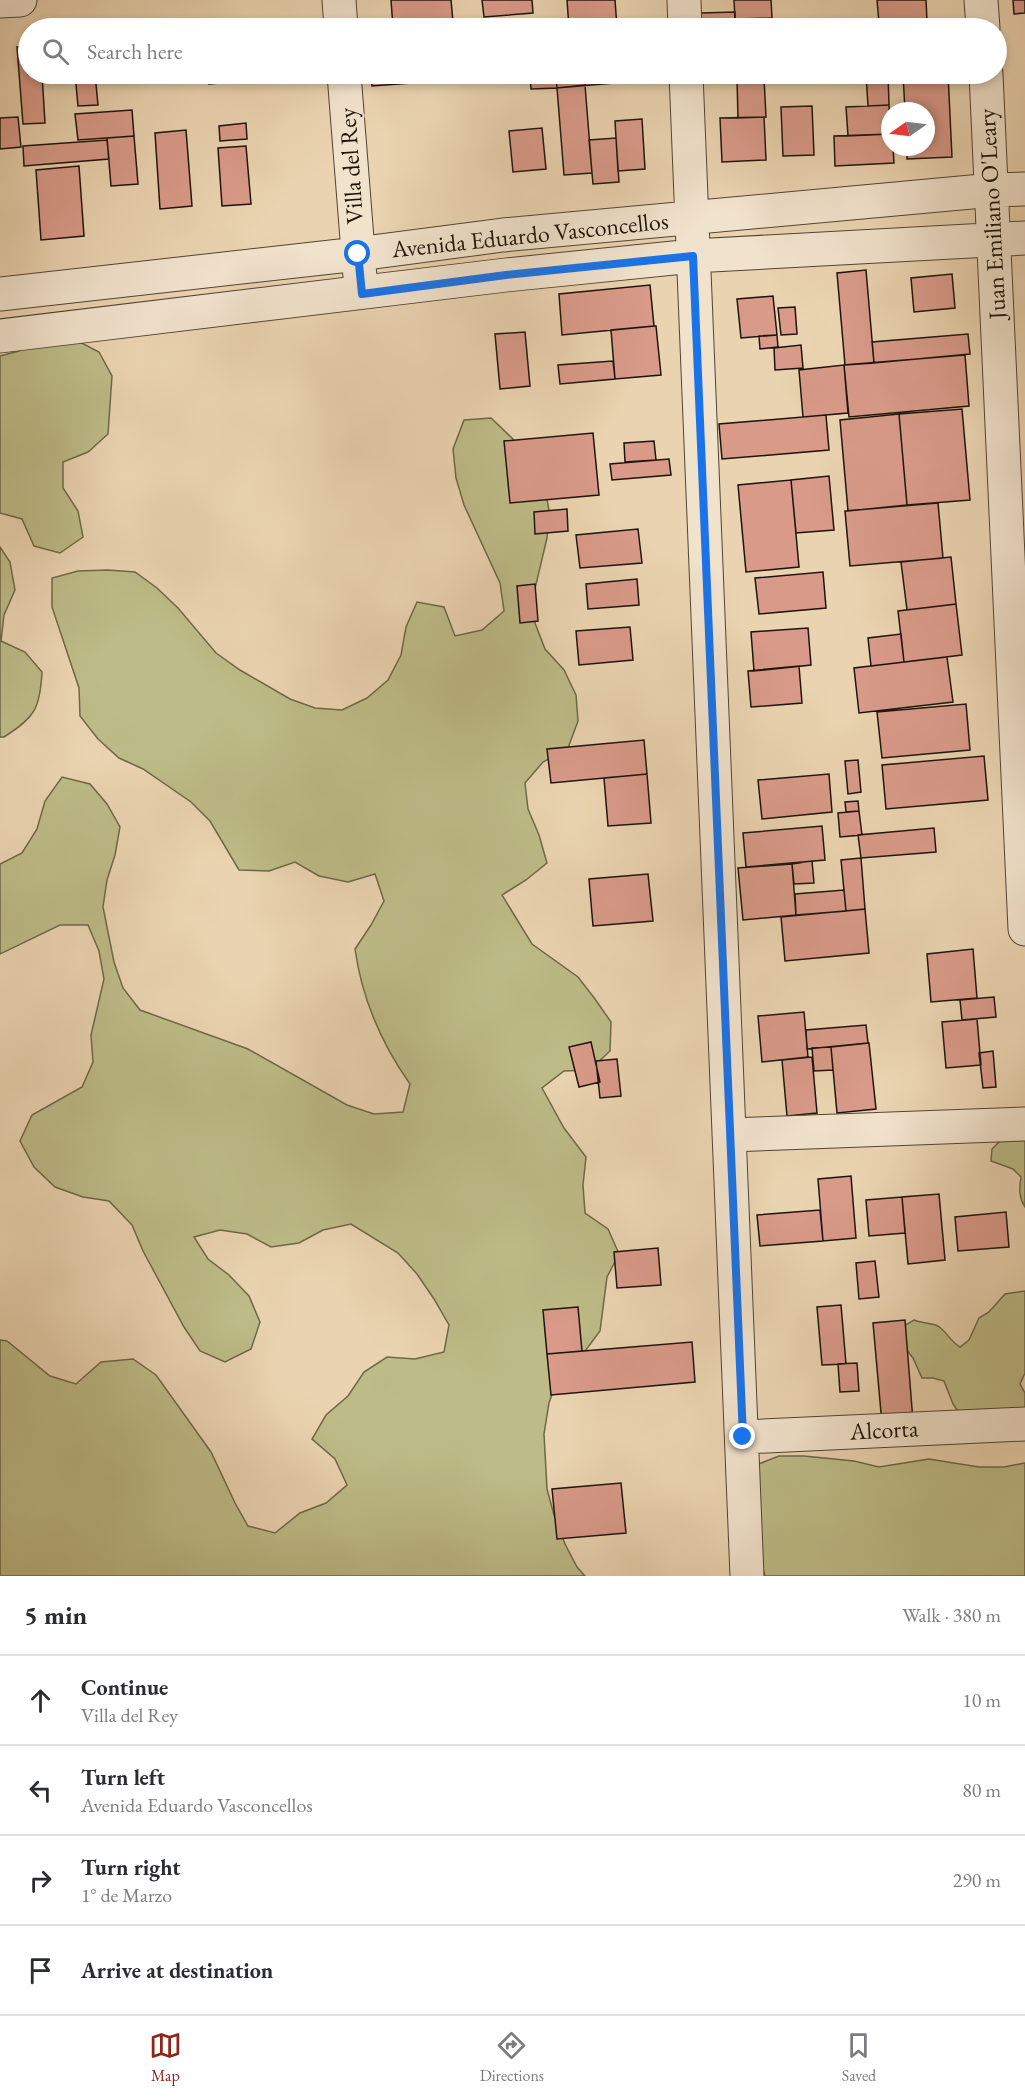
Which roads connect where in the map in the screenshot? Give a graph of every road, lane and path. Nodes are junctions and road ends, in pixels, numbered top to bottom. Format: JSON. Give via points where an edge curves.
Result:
{"nodes":[{"id":1,"x":20,"y":0,"type":"edge"},
{"id":2,"x":339,"y":0,"type":"edge"},
{"id":3,"x":684,"y":0,"type":"edge"},
{"id":4,"x":981,"y":0,"type":"edge"},
{"id":5,"x":0,"y":2,"type":"edge"},
{"id":6,"x":340,"y":18,"type":"edge"},
{"id":7,"x":685,"y":18,"type":"edge"},
{"id":8,"x":982,"y":18,"type":"edge"},
{"id":9,"x":345,"y":84,"type":"edge"},
{"id":10,"x":686,"y":84,"type":"edge"},
{"id":11,"x":987,"y":84,"type":"edge"},
{"id":12,"x":1025,"y":189,"type":"edge"},
{"id":13,"x":993,"y":190,"type":"junction"},
{"id":14,"x":692,"y":217,"type":"junction"},
{"id":15,"x":1009,"y":239,"type":"edge"},
{"id":16,"x":358,"y":254,"type":"junction"},
{"id":17,"x":693,"y":256,"type":"junction"},
{"id":18,"x":0,"y":294,"type":"edge"},
{"id":19,"x":362,"y":294,"type":"junction"},
{"id":20,"x":0,"y":336,"type":"edge"},
{"id":21,"x":1017,"y":607,"type":"edge"},
{"id":22,"x":1025,"y":929,"type":"edge"},
{"id":23,"x":1025,"y":1124,"type":"edge"},
{"id":24,"x":729,"y":1135,"type":"junction"},
{"id":25,"x":1025,"y":1424,"type":"edge"},
{"id":26,"x":743,"y":1437,"type":"junction"},
{"id":27,"x":747,"y":1576,"type":"edge"}],
"edges":[{"from":1,"to":5,"type":"street"},
{"from":2,"to":6,"type":"street"},
{"from":3,"to":7,"type":"street"},
{"from":4,"to":8,"type":"street"},
{"from":9,"to":16,"type":"street","name":"Villa del Rey"},
{"from":10,"to":14,"type":"street"},
{"from":11,"to":13,"type":"street","name":"Juan Emiliano O'Leary"},
{"from":12,"to":13,"type":"street","name":"Avenida Eduardo Vasconcellos"},
{"from":13,"to":14,"type":"street","name":"Avenida Eduardo Vasconcellos"},
{"from":13,"to":15,"type":"street","name":"Juan Emiliano O'Leary"},
{"from":14,"to":16,"type":"street","name":"Avenida Eduardo Vasconcellos"},
{"from":14,"to":17,"type":"street"},
{"from":15,"to":17,"type":"street","name":"Avenida Eduardo Vasconcellos"},
{"from":15,"to":21,"type":"street","name":"Juan Emiliano O'Leary"},
{"from":16,"to":18,"type":"street","name":"Avenida Eduardo Vasconcellos"},
{"from":16,"to":19,"type":"street","name":"Villa del Rey"},
{"from":17,"to":19,"type":"street","name":"Avenida Eduardo Vasconcellos"},
{"from":17,"to":24,"type":"street"},
{"from":19,"to":20,"type":"street","name":"Avenida Eduardo Vasconcellos"},
{"from":21,"to":22,"type":"street","name":"Juan Emiliano O'Leary"},
{"from":23,"to":24,"type":"street"},
{"from":24,"to":26,"type":"street"},
{"from":25,"to":26,"type":"street","name":"Alcorta"},
{"from":26,"to":27,"type":"street"}]}
